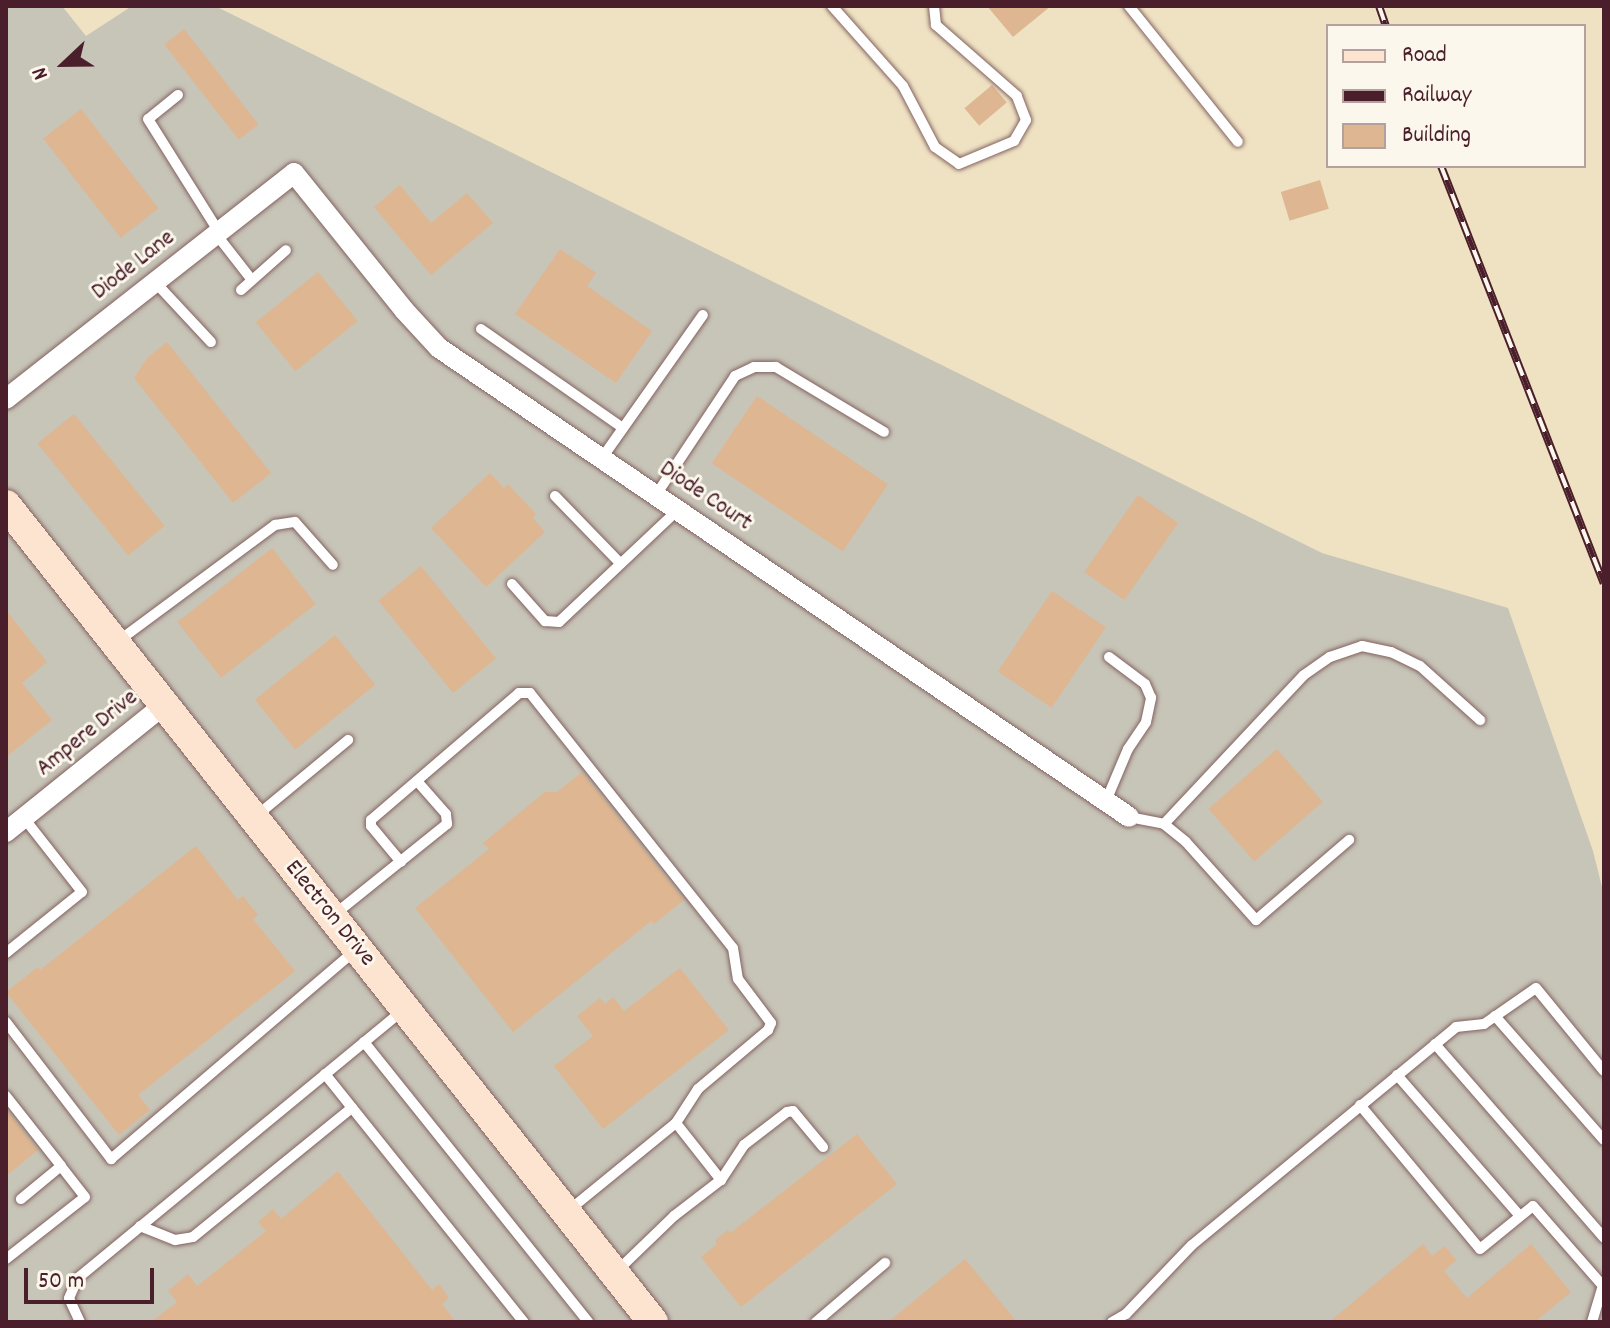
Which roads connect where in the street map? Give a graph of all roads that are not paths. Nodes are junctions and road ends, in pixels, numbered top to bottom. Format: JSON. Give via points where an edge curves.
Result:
{"nodes":[{"id":1,"x":832,"y":6,"type":"edge"},
{"id":2,"x":934,"y":6,"type":"edge"},
{"id":3,"x":1129,"y":6,"type":"edge"},
{"id":4,"x":178,"y":95,"type":"dead end"},
{"id":5,"x":1238,"y":142,"type":"dead end"},
{"id":6,"x":294,"y":173,"type":"joint"},
{"id":7,"x":218,"y":233,"type":"junction"},
{"id":8,"x":286,"y":250,"type":"dead end"},
{"id":9,"x":252,"y":280,"type":"junction"},
{"id":10,"x":155,"y":282,"type":"junction"},
{"id":11,"x":241,"y":290,"type":"dead end"},
{"id":12,"x":703,"y":315,"type":"dead end"},
{"id":13,"x":481,"y":329,"type":"dead end"},
{"id":14,"x":211,"y":342,"type":"dead end"},
{"id":15,"x":6,"y":399,"type":"edge"},
{"id":16,"x":623,"y":428,"type":"junction"},
{"id":17,"x":884,"y":432,"type":"dead end"},
{"id":18,"x":602,"y":458,"type":"junction"},
{"id":19,"x":656,"y":495,"type":"junction"},
{"id":20,"x":555,"y":496,"type":"dead end"},
{"id":21,"x":6,"y":505,"type":"edge"},
{"id":22,"x":678,"y":510,"type":"junction"},
{"id":23,"x":620,"y":563,"type":"junction"},
{"id":24,"x":333,"y":565,"type":"dead end"},
{"id":25,"x":512,"y":584,"type":"dead end"},
{"id":26,"x":115,"y":643,"type":"junction"},
{"id":27,"x":1109,"y":657,"type":"dead end"},
{"id":28,"x":164,"y":705,"type":"junction"},
{"id":29,"x":1480,"y":720,"type":"dead end"},
{"id":30,"x":348,"y":740,"type":"dead end"},
{"id":31,"x":417,"y":781,"type":"junction"},
{"id":32,"x":1106,"y":801,"type":"junction"},
{"id":33,"x":1129,"y":817,"type":"joint"},
{"id":34,"x":24,"y":818,"type":"junction"},
{"id":35,"x":254,"y":819,"type":"junction"},
{"id":36,"x":1164,"y":824,"type":"junction"},
{"id":37,"x":6,"y":832,"type":"edge"},
{"id":38,"x":1349,"y":840,"type":"dead end"},
{"id":39,"x":401,"y":862,"type":"junction"},
{"id":40,"x":332,"y":917,"type":"junction"},
{"id":41,"x":357,"y":949,"type":"junction"},
{"id":42,"x":6,"y":953,"type":"edge"},
{"id":43,"x":405,"y":1009,"type":"junction"},
{"id":44,"x":1495,"y":1016,"type":"junction"},
{"id":45,"x":6,"y":1022,"type":"edge"},
{"id":46,"x":364,"y":1042,"type":"junction"},
{"id":47,"x":1435,"y":1044,"type":"junction"},
{"id":48,"x":1604,"y":1071,"type":"edge"},
{"id":49,"x":325,"y":1074,"type":"junction"},
{"id":50,"x":1397,"y":1075,"type":"junction"},
{"id":51,"x":6,"y":1096,"type":"edge"},
{"id":52,"x":1360,"y":1105,"type":"junction"},
{"id":53,"x":352,"y":1108,"type":"junction"},
{"id":54,"x":676,"y":1123,"type":"junction"},
{"id":55,"x":1604,"y":1140,"type":"edge"},
{"id":56,"x":823,"y":1147,"type":"dead end"},
{"id":57,"x":61,"y":1166,"type":"junction"},
{"id":58,"x":721,"y":1180,"type":"junction"},
{"id":59,"x":21,"y":1199,"type":"dead end"},
{"id":60,"x":566,"y":1212,"type":"junction"},
{"id":61,"x":1520,"y":1216,"type":"junction"},
{"id":62,"x":140,"y":1226,"type":"junction"},
{"id":63,"x":1604,"y":1238,"type":"edge"},
{"id":64,"x":6,"y":1259,"type":"edge"},
{"id":65,"x":885,"y":1263,"type":"dead end"},
{"id":66,"x":614,"y":1273,"type":"junction"},
{"id":67,"x":1604,"y":1283,"type":"edge"},
{"id":68,"x":80,"y":1322,"type":"edge"},
{"id":69,"x":524,"y":1322,"type":"edge"},
{"id":70,"x":588,"y":1322,"type":"edge"},
{"id":71,"x":653,"y":1322,"type":"edge"},
{"id":72,"x":816,"y":1322,"type":"edge"},
{"id":73,"x":1112,"y":1322,"type":"edge"},
{"id":74,"x":1592,"y":1322,"type":"edge"}],
"edges":[{"from":1,"to":2,"type":"lane","via":[[903,86],[935,147],[959,164],[1014,141],[1026,120],[1017,96],[936,25]]},
{"from":3,"to":5,"type":"lane"},
{"from":4,"to":7,"type":"lane","via":[[148,119]]},
{"from":6,"to":7,"type":"street","name":"Diode Lane"},
{"from":6,"to":18,"type":"street","name":"Diode Court","via":[[439,348]]},
{"from":7,"to":9,"type":"lane"},
{"from":7,"to":10,"type":"street","name":"Diode Lane"},
{"from":8,"to":9,"type":"lane"},
{"from":9,"to":11,"type":"lane"},
{"from":10,"to":14,"type":"lane"},
{"from":10,"to":15,"type":"street","name":"Diode Lane"},
{"from":12,"to":16,"type":"lane"},
{"from":13,"to":16,"type":"lane"},
{"from":16,"to":18,"type":"lane"},
{"from":17,"to":19,"type":"lane","via":[[776,367],[754,367],[735,376]]},
{"from":18,"to":19,"type":"street","name":"Diode Court"},
{"from":19,"to":22,"type":"street","name":"Diode Court"},
{"from":20,"to":23,"type":"lane"},
{"from":21,"to":26,"type":"street","name":"Electron Drive"},
{"from":22,"to":23,"type":"lane"},
{"from":22,"to":32,"type":"street","name":"Diode Court"},
{"from":23,"to":25,"type":"lane","via":[[559,622],[545,621]]},
{"from":24,"to":26,"type":"lane","via":[[295,522],[275,525]]},
{"from":26,"to":28,"type":"street","name":"Electron Drive"},
{"from":27,"to":32,"type":"lane","via":[[1145,684],[1151,698],[1146,722]]},
{"from":28,"to":34,"type":"street","name":"Ampere Drive"},
{"from":28,"to":35,"type":"street","name":"Electron Drive"},
{"from":29,"to":36,"type":"lane","via":[[1420,666],[1362,646],[1330,657],[1304,675]]},
{"from":30,"to":35,"type":"lane"},
{"from":31,"to":39,"type":"lane","via":[[370,822]]},
{"from":31,"to":39,"type":"lane","via":[[446,814],[447,824]]},
{"from":31,"to":54,"type":"lane","via":[[519,693],[530,693],[733,948],[738,979],[771,1023],[698,1089]]},
{"from":32,"to":33,"type":"street","name":"Diode Court"},
{"from":33,"to":36,"type":"lane"},
{"from":34,"to":37,"type":"street","name":"Ampere Drive"},
{"from":34,"to":42,"type":"lane","via":[[82,892]]},
{"from":35,"to":40,"type":"street","name":"Electron Drive"},
{"from":36,"to":38,"type":"lane","via":[[1256,920]]},
{"from":39,"to":40,"type":"lane"},
{"from":40,"to":41,"type":"street","name":"Electron Drive"},
{"from":41,"to":43,"type":"street","name":"Electron Drive"},
{"from":41,"to":45,"type":"lane","via":[[111,1159]]},
{"from":43,"to":46,"type":"lane"},
{"from":43,"to":60,"type":"street","name":"Electron Drive"},
{"from":44,"to":47,"type":"lane","via":[[1484,1024],[1456,1027]]},
{"from":44,"to":48,"type":"lane","via":[[1536,988]]},
{"from":44,"to":55,"type":"lane"},
{"from":46,"to":49,"type":"lane"},
{"from":46,"to":70,"type":"lane"},
{"from":47,"to":50,"type":"lane"},
{"from":47,"to":63,"type":"lane"},
{"from":49,"to":53,"type":"lane"},
{"from":49,"to":62,"type":"lane"},
{"from":50,"to":52,"type":"lane"},
{"from":50,"to":61,"type":"lane"},
{"from":51,"to":57,"type":"lane"},
{"from":52,"to":61,"type":"lane","via":[[1480,1249]]},
{"from":52,"to":73,"type":"lane","via":[[1192,1245]]},
{"from":53,"to":62,"type":"lane","via":[[193,1237],[175,1240]]},
{"from":53,"to":69,"type":"lane"},
{"from":54,"to":58,"type":"lane"},
{"from":54,"to":60,"type":"lane"},
{"from":56,"to":58,"type":"lane","via":[[793,1111],[787,1112],[744,1145]]},
{"from":57,"to":59,"type":"lane"},
{"from":57,"to":64,"type":"lane","via":[[85,1197]]},
{"from":58,"to":66,"type":"lane"},
{"from":60,"to":66,"type":"street","name":"Electron Drive"},
{"from":61,"to":67,"type":"lane","via":[[1533,1206]]},
{"from":62,"to":68,"type":"lane","via":[[78,1278],[69,1298]]},
{"from":65,"to":72,"type":"lane"},
{"from":66,"to":71,"type":"street","name":"Electron Drive"},
{"from":67,"to":74,"type":"lane"}]}
